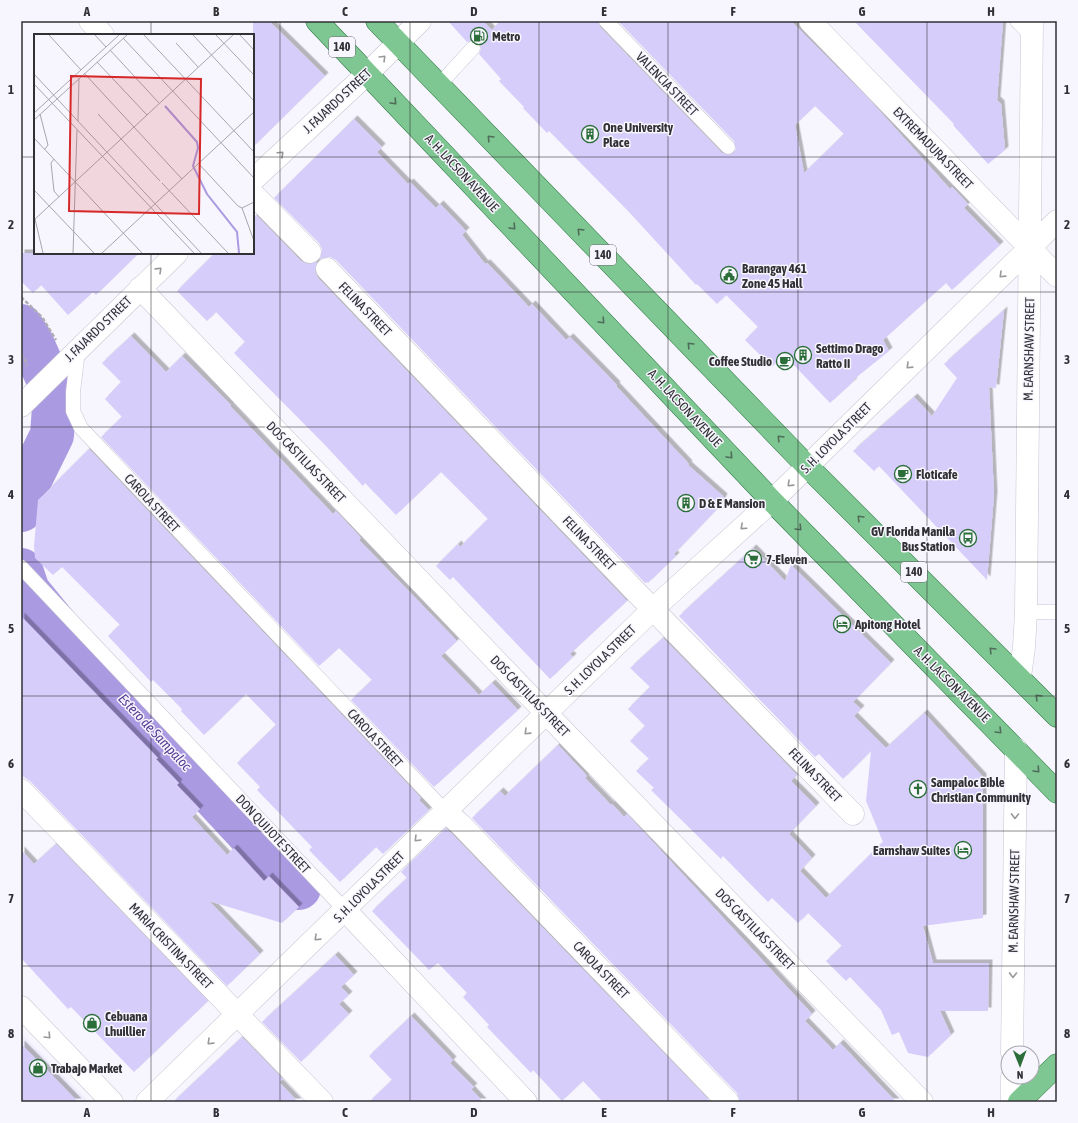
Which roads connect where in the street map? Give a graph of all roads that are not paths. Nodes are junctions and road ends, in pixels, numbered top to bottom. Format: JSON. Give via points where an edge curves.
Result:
{"nodes":[{"id":1,"x":90,"y":21,"type":"edge"},
{"id":2,"x":317,"y":21,"type":"edge"},
{"id":3,"x":377,"y":21,"type":"edge"},
{"id":4,"x":420,"y":21,"type":"edge"},
{"id":5,"x":606,"y":21,"type":"edge"},
{"id":6,"x":810,"y":21,"type":"edge"},
{"id":7,"x":1017,"y":21,"type":"edge"},
{"id":8,"x":1032,"y":29,"type":"edge"},
{"id":9,"x":102,"y":34,"type":"edge"},
{"id":10,"x":398,"y":43,"type":"junction"},
{"id":11,"x":473,"y":48,"type":"dead end"},
{"id":12,"x":368,"y":73,"type":"junction"},
{"id":13,"x":439,"y":85,"type":"junction"},
{"id":14,"x":728,"y":148,"type":"dead end"},
{"id":15,"x":254,"y":179,"type":"edge"},
{"id":16,"x":254,"y":195,"type":"edge"},
{"id":17,"x":1057,"y":221,"type":"edge"},
{"id":18,"x":1030,"y":248,"type":"junction"},
{"id":19,"x":310,"y":252,"type":"dead end"},
{"id":20,"x":176,"y":254,"type":"edge"},
{"id":21,"x":327,"y":269,"type":"dead end"},
{"id":22,"x":1057,"y":276,"type":"edge"},
{"id":23,"x":140,"y":288,"type":"junction"},
{"id":24,"x":69,"y":358,"type":"junction"},
{"id":25,"x":21,"y":406,"type":"edge"},
{"id":26,"x":807,"y":466,"type":"junction"},
{"id":27,"x":772,"y":501,"type":"junction"},
{"id":28,"x":21,"y":567,"type":"edge"},
{"id":29,"x":653,"y":609,"type":"junction"},
{"id":30,"x":1026,"y":612,"type":"junction"},
{"id":31,"x":1057,"y":612,"type":"edge"},
{"id":32,"x":1020,"y":677,"type":"junction"},
{"id":33,"x":546,"y":713,"type":"junction"},
{"id":34,"x":1057,"y":716,"type":"edge"},
{"id":35,"x":1016,"y":749,"type":"junction"},
{"id":36,"x":21,"y":790,"type":"edge"},
{"id":37,"x":1057,"y":792,"type":"edge"},
{"id":38,"x":445,"y":811,"type":"junction"},
{"id":39,"x":854,"y":814,"type":"dead end"},
{"id":40,"x":345,"y":910,"type":"junction"},
{"id":41,"x":21,"y":1007,"type":"edge"},
{"id":42,"x":238,"y":1015,"type":"junction"},
{"id":43,"x":1012,"y":1045,"type":"edge"},
{"id":44,"x":1057,"y":1065,"type":"edge"},
{"id":45,"x":1012,"y":1085,"type":"edge"},
{"id":46,"x":112,"y":1102,"type":"edge"},
{"id":47,"x":147,"y":1102,"type":"edge"},
{"id":48,"x":322,"y":1102,"type":"edge"},
{"id":49,"x":526,"y":1102,"type":"edge"},
{"id":50,"x":728,"y":1102,"type":"edge"},
{"id":51,"x":922,"y":1102,"type":"edge"},
{"id":52,"x":1012,"y":1102,"type":"edge"},
{"id":53,"x":1019,"y":1102,"type":"edge"}],
"edges":[{"from":1,"to":9,"type":"street"},
{"from":2,"to":12,"type":"main road","name":"A. H. LACSON AVENUE","number":"140"},
{"from":3,"to":10,"type":"main road","number":"140"},
{"from":4,"to":10,"type":"street","name":"J. FAJARDO STREET"},
{"from":5,"to":14,"type":"lane","name":"VALENCIA STREET"},
{"from":6,"to":18,"type":"street","name":"EXTREMADURA STREET"},
{"from":7,"to":8,"type":"lane"},
{"from":8,"to":18,"type":"street","name":"M. EARNSHAW STREET"},
{"from":12,"to":10,"type":"street","name":"J. FAJARDO STREET","one_way":true},
{"from":10,"to":13,"type":"main road","number":"140"},
{"from":11,"to":13,"type":"lane"},
{"from":15,"to":12,"type":"street","name":"J. FAJARDO STREET","one_way":true},
{"from":12,"to":27,"type":"main road","name":"A. H. LACSON AVENUE","number":"140","one_way":true},
{"from":26,"to":13,"type":"main road","number":"140","one_way":true},
{"from":16,"to":19,"type":"street"},
{"from":17,"to":18,"type":"street","name":"S. H. LOYOLA STREET"},
{"from":18,"to":22,"type":"street","name":"EXTREMADURA STREET"},
{"from":18,"to":26,"type":"street","name":"S. H. LOYOLA STREET","one_way":true},
{"from":18,"to":30,"type":"street","name":"M. EARNSHAW STREET"},
{"from":23,"to":20,"type":"street","name":"J. FAJARDO STREET","one_way":true},
{"from":21,"to":29,"type":"street","name":"FELINA STREET"},
{"from":23,"to":24,"type":"street","name":"J. FAJARDO STREET"},
{"from":23,"to":33,"type":"street","name":"DOS CASTILLAS STREET"},
{"from":24,"to":25,"type":"street","name":"J. FAJARDO STREET"},
{"from":24,"to":38,"type":"lane","name":"CAROLA STREET","via":[[73,411],[81,428]]},
{"from":26,"to":27,"type":"street","name":"S. H. LOYOLA STREET","one_way":true},
{"from":32,"to":26,"type":"main road","number":"140","one_way":true},
{"from":27,"to":29,"type":"street","name":"S. H. LOYOLA STREET","one_way":true},
{"from":27,"to":35,"type":"main road","name":"A. H. LACSON AVENUE","number":"140","one_way":true},
{"from":28,"to":40,"type":"lane","name":"DON QUIJOTE STREET"},
{"from":29,"to":33,"type":"street","name":"S. H. LOYOLA STREET"},
{"from":29,"to":39,"type":"street","name":"FELINA STREET"},
{"from":30,"to":31,"type":"lane"},
{"from":30,"to":32,"type":"street","name":"M. EARNSHAW STREET"},
{"from":34,"to":32,"type":"main road","number":"140","one_way":true},
{"from":33,"to":38,"type":"street","name":"S. H. LOYOLA STREET","one_way":true},
{"from":33,"to":51,"type":"street","name":"DOS CASTILLAS STREET"},
{"from":35,"to":37,"type":"main road","name":"A. H. LACSON AVENUE","number":"140","one_way":true},
{"from":35,"to":43,"type":"street","name":"M. EARNSHAW STREET","one_way":true},
{"from":36,"to":42,"type":"street","name":"MARIA CRISTINA STREET"},
{"from":38,"to":40,"type":"street","name":"S. H. LOYOLA STREET","one_way":true},
{"from":38,"to":50,"type":"street","name":"CAROLA STREET"},
{"from":40,"to":42,"type":"street","name":"S. H. LOYOLA STREET","one_way":true},
{"from":40,"to":49,"type":"street","name":"DON QUIJOTE STREET"},
{"from":41,"to":46,"type":"street","one_way":true},
{"from":42,"to":47,"type":"street","name":"S. H. LOYOLA STREET","one_way":true},
{"from":42,"to":48,"type":"street","name":"MARIA CRISTINA STREET"},
{"from":44,"to":53,"type":"main road"},
{"from":45,"to":52,"type":"street"}]}
